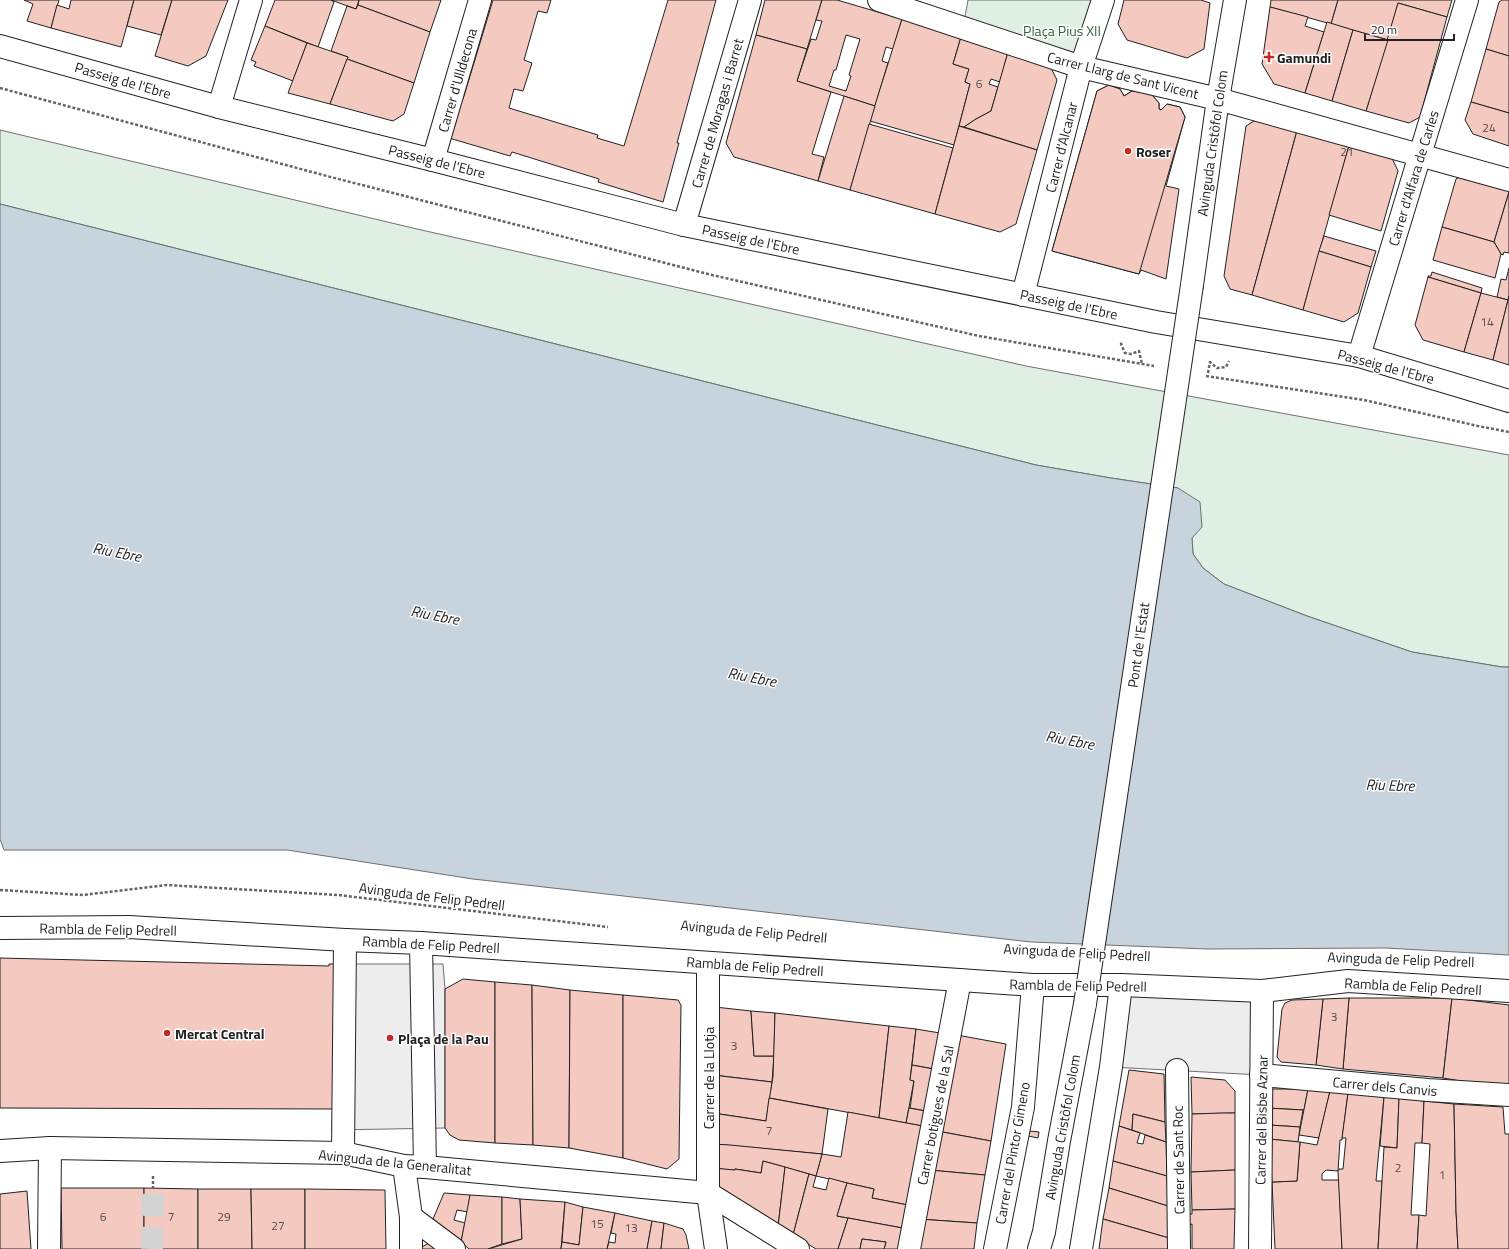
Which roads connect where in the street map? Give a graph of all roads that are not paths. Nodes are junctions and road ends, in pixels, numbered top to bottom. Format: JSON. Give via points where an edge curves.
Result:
{"nodes":[{"id":1,"x":251,"y":0,"type":"edge"},
{"id":2,"x":480,"y":0,"type":"edge"},
{"id":3,"x":750,"y":0,"type":"edge"},
{"id":4,"x":879,"y":0,"type":"edge"},
{"id":5,"x":1103,"y":0,"type":"edge"},
{"id":6,"x":1235,"y":0,"type":"edge"},
{"id":7,"x":1467,"y":0,"type":"edge"},
{"id":8,"x":0,"y":46,"type":"edge"},
{"id":9,"x":1081,"y":67,"type":"junction"},
{"id":10,"x":1218,"y":99,"type":"junction"},
{"id":11,"x":219,"y":107,"type":"junction"},
{"id":12,"x":1420,"y":156,"type":"junction"},
{"id":13,"x":433,"y":160,"type":"junction"},
{"id":14,"x":1509,"y":180,"type":"edge"},
{"id":15,"x":684,"y":225,"type":"junction"},
{"id":16,"x":1192,"y":285,"type":"joint"},
{"id":17,"x":1023,"y":295,"type":"junction"},
{"id":18,"x":1360,"y":356,"type":"junction"},
{"id":19,"x":1509,"y":402,"type":"edge"},
{"id":20,"x":0,"y":928,"type":"edge"},
{"id":21,"x":345,"y":940,"type":"junction"},
{"id":22,"x":421,"y":942,"type":"junction"},
{"id":23,"x":708,"y":963,"type":"junction"},
{"id":24,"x":960,"y":980,"type":"junction"},
{"id":25,"x":1033,"y":985,"type":"junction"},
{"id":26,"x":1121,"y":985,"type":"junction"},
{"id":27,"x":1262,"y":991,"type":"junction"},
{"id":28,"x":1509,"y":991,"type":"edge"},
{"id":29,"x":1085,"y":1004,"type":"joint"},
{"id":30,"x":1177,"y":1070,"type":"dead end"},
{"id":31,"x":1261,"y":1075,"type":"junction"},
{"id":32,"x":1509,"y":1095,"type":"edge"},
{"id":33,"x":50,"y":1148,"type":"junction"},
{"id":34,"x":0,"y":1151,"type":"edge"},
{"id":35,"x":343,"y":1153,"type":"junction"},
{"id":36,"x":414,"y":1166,"type":"junction"},
{"id":37,"x":708,"y":1193,"type":"junction"},
{"id":38,"x":411,"y":1218,"type":"junction"},
{"id":39,"x":1043,"y":1243,"type":"edge"},
{"id":40,"x":49,"y":1249,"type":"edge"},
{"id":41,"x":411,"y":1249,"type":"edge"},
{"id":42,"x":454,"y":1249,"type":"edge"},
{"id":43,"x":716,"y":1249,"type":"edge"},
{"id":44,"x":798,"y":1249,"type":"edge"},
{"id":45,"x":909,"y":1249,"type":"edge"},
{"id":46,"x":995,"y":1249,"type":"edge"},
{"id":47,"x":1081,"y":1249,"type":"edge"},
{"id":48,"x":1179,"y":1249,"type":"edge"},
{"id":49,"x":1260,"y":1249,"type":"edge"}],
"edges":[{"from":1,"to":11,"type":"street"},
{"from":2,"to":13,"type":"street","name":"Carrer d'Ulldecona"},
{"from":3,"to":15,"type":"street","name":"Carrer de Moragas i Barret"},
{"from":4,"to":9,"type":"street","name":"Carrer Llarg de Sant Vicent"},
{"from":5,"to":9,"type":"street","name":"Carrer d'Alcanar"},
{"from":6,"to":10,"type":"street","name":"Avinguda Cristòfol Colom"},
{"from":7,"to":12,"type":"street","name":"Carrer d'Alfara de Carles"},
{"from":8,"to":11,"type":"street","name":"Passeig de l'Ebre"},
{"from":9,"to":10,"type":"street","name":"Carrer Llarg de Sant Vicent"},
{"from":9,"to":17,"type":"street","name":"Carrer d'Alcanar"},
{"from":10,"to":12,"type":"street","name":"Carrer Llarg de Sant Vicent"},
{"from":10,"to":16,"type":"street","name":"Avinguda Cristòfol Colom"},
{"from":11,"to":13,"type":"street","name":"Passeig de l'Ebre"},
{"from":12,"to":14,"type":"street","name":"Carrer Llarg de Sant Vicent"},
{"from":12,"to":18,"type":"street","name":"Carrer d'Alfara de Carles"},
{"from":13,"to":15,"type":"street","name":"Passeig de l'Ebre"},
{"from":15,"to":17,"type":"street","name":"Passeig de l'Ebre"},
{"from":16,"to":29,"type":"street","name":"Pont de l'Estat","bridge":true},
{"from":17,"to":18,"type":"street","name":"Passeig de l'Ebre","via":[[1156,322]]},
{"from":18,"to":19,"type":"street","name":"Passeig de l'Ebre"},
{"from":20,"to":21,"type":"street","name":"Rambla de Felip Pedrell","via":[[129,927]]},
{"from":21,"to":22,"type":"street","name":"Rambla de Felip Pedrell"},
{"from":21,"to":35,"type":"street"},
{"from":22,"to":23,"type":"street","name":"Rambla de Felip Pedrell"},
{"from":22,"to":36,"type":"street"},
{"from":23,"to":24,"type":"street","name":"Rambla de Felip Pedrell"},
{"from":23,"to":37,"type":"street","name":"Carrer de la Llotja"},
{"from":24,"to":25,"type":"street","name":"Rambla de Felip Pedrell"},
{"from":24,"to":45,"type":"street","name":"Carrer botigues de la Sal"},
{"from":25,"to":26,"type":"street","name":"Rambla de Felip Pedrell"},
{"from":25,"to":46,"type":"street","name":"Carrer del Pintor Gimeno","via":[[1023,1107]]},
{"from":26,"to":27,"type":"street","name":"Rambla de Felip Pedrell"},
{"from":26,"to":47,"type":"street","via":[[1111,1067]]},
{"from":27,"to":28,"type":"street","name":"Rambla de Felip Pedrell","via":[[1348,980]]},
{"from":27,"to":31,"type":"street","name":"Carrer del Bisbe Aznar"},
{"from":29,"to":39,"type":"street","name":"Avinguda Cristòfol Colom"},
{"from":30,"to":48,"type":"street","name":"Carrer de Sant Roc"},
{"from":31,"to":32,"type":"street","name":"Carrer dels Canvis"},
{"from":31,"to":49,"type":"street","name":"Carrer del Bisbe Aznar"},
{"from":33,"to":34,"type":"street","name":"Avinguda de la Generalitat"},
{"from":33,"to":35,"type":"street","name":"Avinguda de la Generalitat"},
{"from":33,"to":40,"type":"street"},
{"from":35,"to":36,"type":"street","name":"Avinguda de la Generalitat"},
{"from":36,"to":37,"type":"street","name":"Avinguda de la Generalitat"},
{"from":36,"to":38,"type":"street"},
{"from":37,"to":43,"type":"street","name":"Carrer de la Llotja"},
{"from":37,"to":44,"type":"street","name":"Avinguda de la Generalitat"},
{"from":38,"to":41,"type":"street"},
{"from":38,"to":42,"type":"street"}]}
